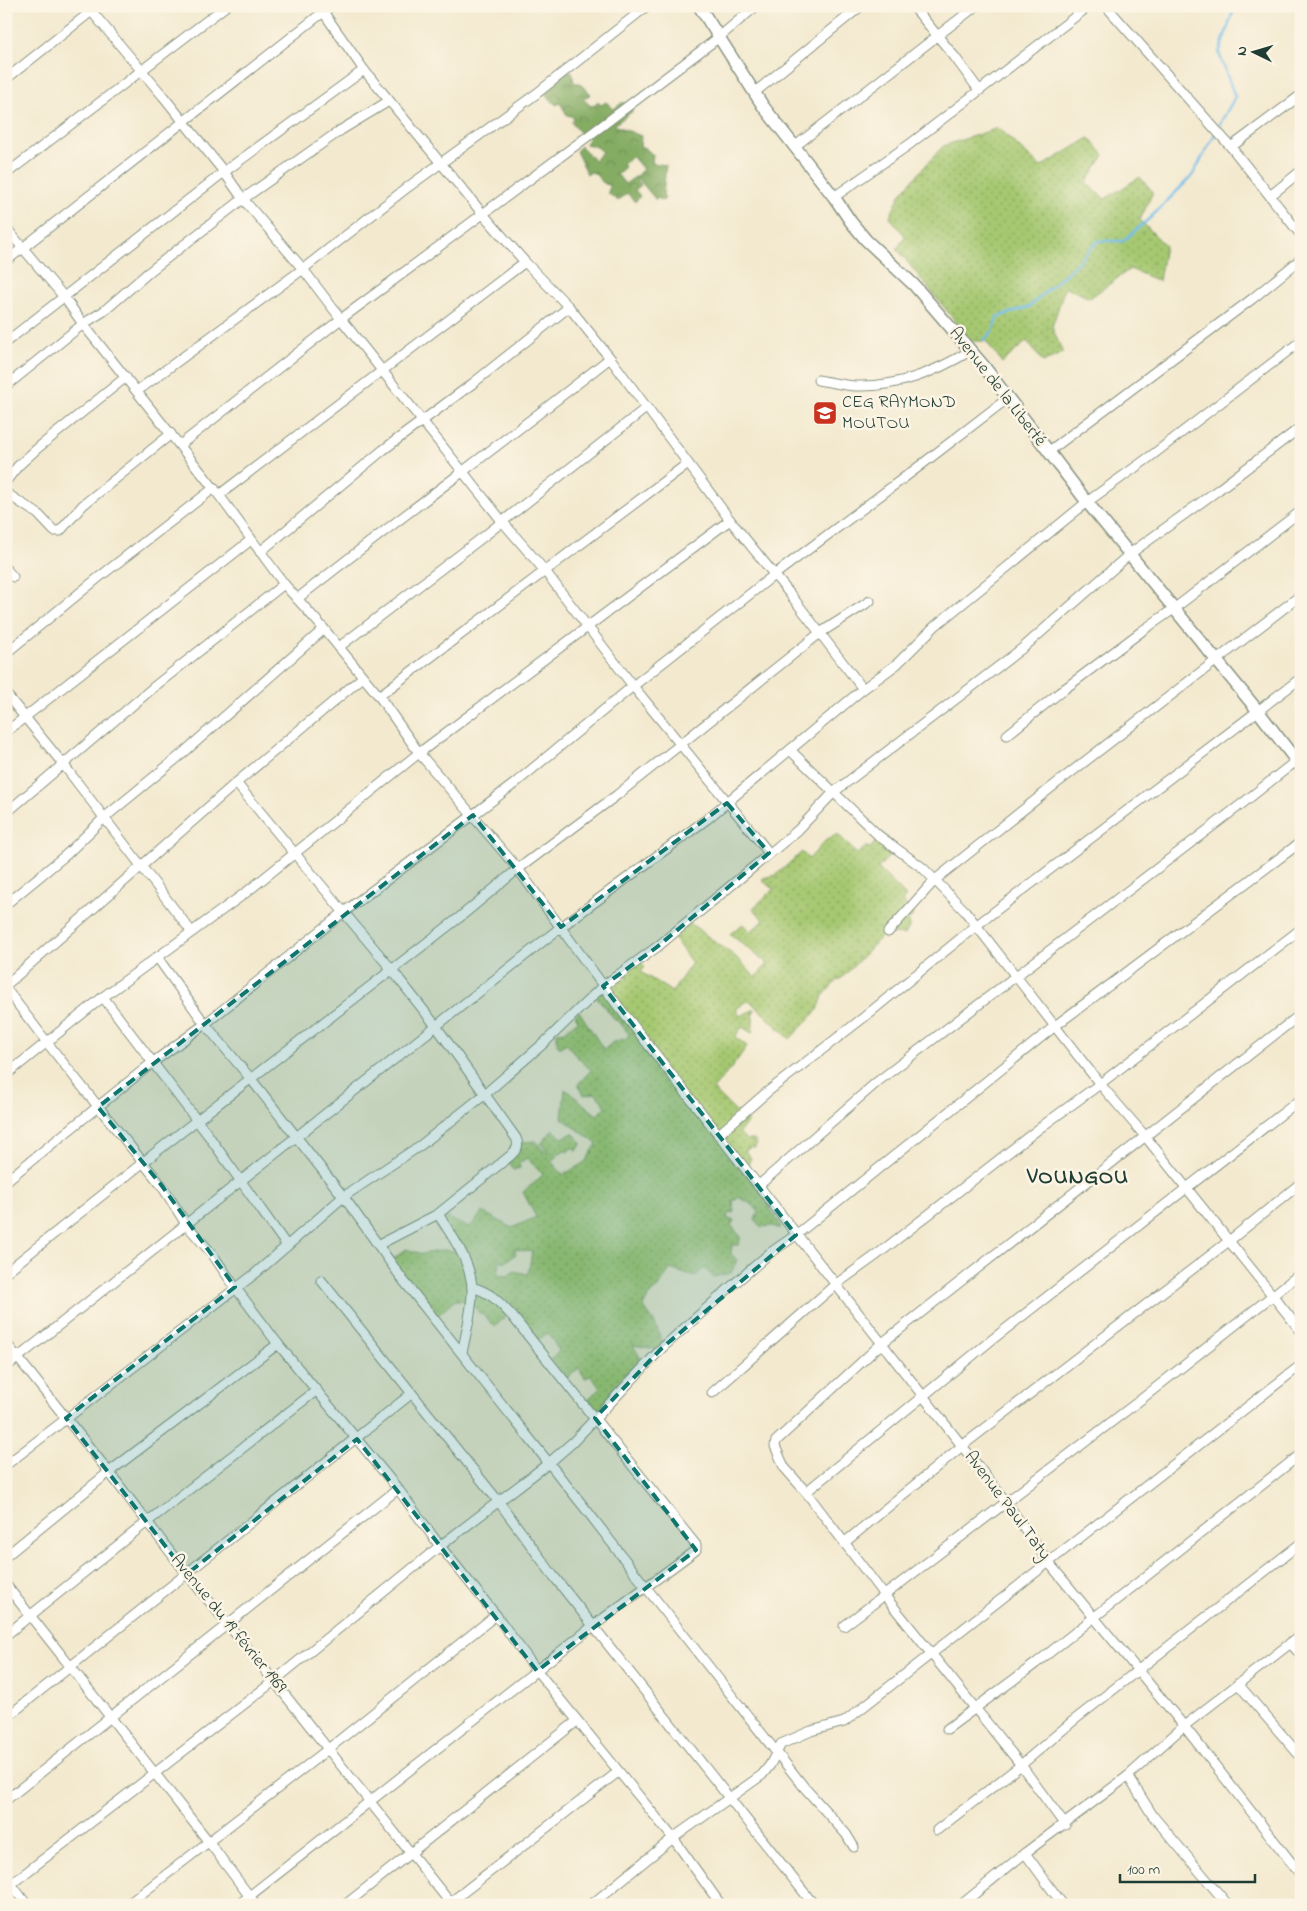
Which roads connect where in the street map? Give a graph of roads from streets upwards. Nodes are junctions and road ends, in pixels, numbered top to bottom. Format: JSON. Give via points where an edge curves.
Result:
{"nodes":[{"id":1,"x":226,"y":6,"type":"edge"},
{"id":2,"x":331,"y":6,"type":"edge"},
{"id":3,"x":647,"y":6,"type":"edge"},
{"id":4,"x":699,"y":6,"type":"edge"},
{"id":5,"x":756,"y":6,"type":"edge"},
{"id":6,"x":861,"y":6,"type":"edge"},
{"id":7,"x":913,"y":6,"type":"edge"},
{"id":8,"x":976,"y":6,"type":"edge"},
{"id":9,"x":1089,"y":6,"type":"edge"},
{"id":10,"x":1106,"y":6,"type":"edge"},
{"id":11,"x":92,"y":8,"type":"edge"},
{"id":12,"x":321,"y":9,"type":"edge"},
{"id":13,"x":939,"y":36,"type":"junction"},
{"id":14,"x":718,"y":38,"type":"junction"},
{"id":15,"x":141,"y":70,"type":"junction"},
{"id":16,"x":364,"y":70,"type":"junction"},
{"id":17,"x":6,"y":79,"type":"edge"},
{"id":18,"x":979,"y":90,"type":"junction"},
{"id":19,"x":754,"y":93,"type":"junction"},
{"id":20,"x":1301,"y":95,"type":"edge"},
{"id":21,"x":389,"y":100,"type":"junction"},
{"id":22,"x":183,"y":121,"type":"junction"},
{"id":23,"x":794,"y":147,"type":"junction"},
{"id":24,"x":1231,"y":147,"type":"junction"},
{"id":25,"x":442,"y":163,"type":"junction"},
{"id":26,"x":1301,"y":171,"type":"edge"},
{"id":27,"x":224,"y":172,"type":"junction"},
{"id":28,"x":6,"y":174,"type":"edge"},
{"id":29,"x":1270,"y":196,"type":"junction"},
{"id":30,"x":834,"y":197,"type":"junction"},
{"id":31,"x":243,"y":199,"type":"junction"},
{"id":32,"x":482,"y":213,"type":"junction"},
{"id":33,"x":6,"y":228,"type":"edge"},
{"id":34,"x":1301,"y":235,"type":"edge"},
{"id":35,"x":24,"y":248,"type":"junction"},
{"id":36,"x":1301,"y":259,"type":"edge"},
{"id":37,"x":6,"y":262,"type":"edge"},
{"id":38,"x":525,"y":262,"type":"junction"},
{"id":39,"x":304,"y":269,"type":"junction"},
{"id":40,"x":64,"y":297,"type":"junction"},
{"id":41,"x":569,"y":307,"type":"junction"},
{"id":42,"x":341,"y":319,"type":"junction"},
{"id":43,"x":83,"y":324,"type":"junction"},
{"id":44,"x":1301,"y":341,"type":"edge"},
{"id":45,"x":6,"y":342,"type":"edge"},
{"id":46,"x":970,"y":351,"type":"junction"},
{"id":47,"x":610,"y":358,"type":"junction"},
{"id":48,"x":383,"y":370,"type":"junction"},
{"id":49,"x":126,"y":377,"type":"junction"},
{"id":50,"x":818,"y":380,"type":"dead end"},
{"id":51,"x":6,"y":386,"type":"edge"},
{"id":52,"x":137,"y":391,"type":"junction"},
{"id":53,"x":1008,"y":398,"type":"junction"},
{"id":54,"x":646,"y":408,"type":"junction"},
{"id":55,"x":424,"y":421,"type":"junction"},
{"id":56,"x":1301,"y":427,"type":"edge"},
{"id":57,"x":171,"y":434,"type":"junction"},
{"id":58,"x":180,"y":444,"type":"junction"},
{"id":59,"x":1048,"y":452,"type":"junction"},
{"id":60,"x":687,"y":464,"type":"junction"},
{"id":61,"x":462,"y":471,"type":"junction"},
{"id":62,"x":6,"y":481,"type":"edge"},
{"id":63,"x":217,"y":491,"type":"junction"},
{"id":64,"x":6,"y":493,"type":"edge"},
{"id":65,"x":1087,"y":502,"type":"junction"},
{"id":66,"x":1301,"y":510,"type":"edge"},
{"id":67,"x":730,"y":520,"type":"junction"},
{"id":68,"x":502,"y":521,"type":"junction"},
{"id":69,"x":251,"y":540,"type":"junction"},
{"id":70,"x":260,"y":552,"type":"junction"},
{"id":71,"x":1130,"y":553,"type":"junction"},
{"id":72,"x":6,"y":569,"type":"edge"},
{"id":73,"x":545,"y":571,"type":"junction"},
{"id":74,"x":774,"y":575,"type":"junction"},
{"id":75,"x":13,"y":577,"type":"dead end"},
{"id":76,"x":284,"y":584,"type":"junction"},
{"id":77,"x":1301,"y":595,"type":"edge"},
{"id":78,"x":297,"y":599,"type":"junction"},
{"id":79,"x":870,"y":601,"type":"dead end"},
{"id":80,"x":1175,"y":608,"type":"junction"},
{"id":81,"x":588,"y":628,"type":"junction"},
{"id":82,"x":324,"y":629,"type":"junction"},
{"id":83,"x":820,"y":633,"type":"junction"},
{"id":84,"x":339,"y":647,"type":"junction"},
{"id":85,"x":6,"y":653,"type":"edge"},
{"id":86,"x":1216,"y":659,"type":"junction"},
{"id":87,"x":363,"y":678,"type":"junction"},
{"id":88,"x":1301,"y":678,"type":"edge"},
{"id":89,"x":633,"y":686,"type":"junction"},
{"id":90,"x":863,"y":689,"type":"junction"},
{"id":91,"x":6,"y":694,"type":"edge"},
{"id":92,"x":378,"y":696,"type":"junction"},
{"id":93,"x":1258,"y":711,"type":"junction"},
{"id":94,"x":25,"y":718,"type":"junction"},
{"id":95,"x":6,"y":732,"type":"edge"},
{"id":96,"x":1007,"y":735,"type":"dead end"},
{"id":97,"x":681,"y":745,"type":"junction"},
{"id":98,"x":790,"y":750,"type":"junction"},
{"id":99,"x":419,"y":753,"type":"junction"},
{"id":100,"x":1299,"y":761,"type":"edge"},
{"id":101,"x":63,"y":764,"type":"junction"},
{"id":102,"x":236,"y":783,"type":"junction"},
{"id":103,"x":834,"y":792,"type":"junction"},
{"id":104,"x":727,"y":803,"type":"junction"},
{"id":105,"x":6,"y":812,"type":"edge"},
{"id":106,"x":472,"y":815,"type":"junction"},
{"id":107,"x":104,"y":818,"type":"junction"},
{"id":108,"x":1301,"y":842,"type":"edge"},
{"id":109,"x":296,"y":852,"type":"junction"},
{"id":110,"x":769,"y":853,"type":"junction"},
{"id":111,"x":141,"y":866,"type":"junction"},
{"id":112,"x":518,"y":869,"type":"junction"},
{"id":113,"x":936,"y":880,"type":"junction"},
{"id":114,"x":6,"y":904,"type":"edge"},
{"id":115,"x":344,"y":912,"type":"junction"},
{"id":116,"x":977,"y":925,"type":"junction"},
{"id":117,"x":561,"y":927,"type":"junction"},
{"id":118,"x":1301,"y":929,"type":"edge"},
{"id":119,"x":191,"y":931,"type":"junction"},
{"id":120,"x":888,"y":932,"type":"dead end"},
{"id":121,"x":157,"y":956,"type":"junction"},
{"id":122,"x":392,"y":970,"type":"junction"},
{"id":123,"x":1017,"y":977,"type":"junction"},
{"id":124,"x":6,"y":985,"type":"edge"},
{"id":125,"x":602,"y":986,"type":"junction"},
{"id":126,"x":6,"y":989,"type":"edge"},
{"id":127,"x":103,"y":997,"type":"junction"},
{"id":128,"x":1301,"y":1014,"type":"edge"},
{"id":129,"x":205,"y":1024,"type":"junction"},
{"id":130,"x":436,"y":1026,"type":"junction"},
{"id":131,"x":1055,"y":1026,"type":"junction"},
{"id":132,"x":47,"y":1041,"type":"junction"},
{"id":133,"x":152,"y":1063,"type":"junction"},
{"id":134,"x":6,"y":1075,"type":"edge"},
{"id":135,"x":251,"y":1079,"type":"junction"},
{"id":136,"x":1100,"y":1084,"type":"junction"},
{"id":137,"x":484,"y":1095,"type":"junction"},
{"id":138,"x":1301,"y":1099,"type":"edge"},
{"id":139,"x":98,"y":1107,"type":"junction"},
{"id":140,"x":197,"y":1121,"type":"junction"},
{"id":141,"x":718,"y":1135,"type":"junction"},
{"id":142,"x":1145,"y":1136,"type":"junction"},
{"id":143,"x":296,"y":1138,"type":"junction"},
{"id":144,"x":144,"y":1163,"type":"junction"},
{"id":145,"x":6,"y":1181,"type":"edge"},
{"id":146,"x":240,"y":1181,"type":"junction"},
{"id":147,"x":1301,"y":1183,"type":"edge"},
{"id":148,"x":758,"y":1186,"type":"junction"},
{"id":149,"x":1186,"y":1187,"type":"junction"},
{"id":150,"x":343,"y":1197,"type":"junction"},
{"id":151,"x":438,"y":1214,"type":"junction"},
{"id":152,"x":186,"y":1224,"type":"junction"},
{"id":153,"x":796,"y":1235,"type":"junction"},
{"id":154,"x":1229,"y":1241,"type":"junction"},
{"id":155,"x":378,"y":1245,"type":"junction"},
{"id":156,"x":287,"y":1246,"type":"junction"},
{"id":157,"x":6,"y":1272,"type":"edge"},
{"id":158,"x":1301,"y":1273,"type":"edge"},
{"id":159,"x":321,"y":1280,"type":"dead end"},
{"id":160,"x":834,"y":1285,"type":"junction"},
{"id":161,"x":472,"y":1287,"type":"junction"},
{"id":162,"x":235,"y":1288,"type":"junction"},
{"id":163,"x":1273,"y":1295,"type":"junction"},
{"id":164,"x":1301,"y":1331,"type":"edge"},
{"id":165,"x":6,"y":1343,"type":"edge"},
{"id":166,"x":278,"y":1344,"type":"junction"},
{"id":167,"x":881,"y":1344,"type":"junction"},
{"id":168,"x":462,"y":1353,"type":"junction"},
{"id":169,"x":18,"y":1358,"type":"junction"},
{"id":170,"x":1301,"y":1365,"type":"edge"},
{"id":171,"x":6,"y":1367,"type":"edge"},
{"id":172,"x":317,"y":1390,"type":"junction"},
{"id":173,"x":712,"y":1393,"type":"dead end"},
{"id":174,"x":411,"y":1394,"type":"junction"},
{"id":175,"x":924,"y":1397,"type":"junction"},
{"id":176,"x":66,"y":1418,"type":"junction"},
{"id":177,"x":595,"y":1418,"type":"junction"},
{"id":178,"x":357,"y":1439,"type":"junction"},
{"id":179,"x":962,"y":1446,"type":"junction"},
{"id":180,"x":1301,"y":1454,"type":"edge"},
{"id":181,"x":549,"y":1463,"type":"junction"},
{"id":182,"x":6,"y":1466,"type":"edge"},
{"id":183,"x":109,"y":1472,"type":"junction"},
{"id":184,"x":398,"y":1489,"type":"junction"},
{"id":185,"x":806,"y":1492,"type":"junction"},
{"id":186,"x":499,"y":1502,"type":"junction"},
{"id":187,"x":1006,"y":1502,"type":"junction"},
{"id":188,"x":147,"y":1522,"type":"junction"},
{"id":189,"x":844,"y":1542,"type":"junction"},
{"id":190,"x":1301,"y":1543,"type":"edge"},
{"id":191,"x":440,"y":1546,"type":"junction"},
{"id":192,"x":6,"y":1556,"type":"edge"},
{"id":193,"x":1049,"y":1563,"type":"junction"},
{"id":194,"x":187,"y":1574,"type":"junction"},
{"id":195,"x":6,"y":1585,"type":"edge"},
{"id":196,"x":645,"y":1586,"type":"junction"},
{"id":197,"x":884,"y":1595,"type":"junction"},
{"id":198,"x":31,"y":1615,"type":"junction"},
{"id":199,"x":496,"y":1615,"type":"junction"},
{"id":200,"x":1095,"y":1617,"type":"junction"},
{"id":201,"x":228,"y":1625,"type":"junction"},
{"id":202,"x":593,"y":1626,"type":"junction"},
{"id":203,"x":844,"y":1626,"type":"dead end"},
{"id":204,"x":6,"y":1635,"type":"edge"},
{"id":205,"x":1301,"y":1635,"type":"edge"},
{"id":206,"x":1290,"y":1643,"type":"junction"},
{"id":207,"x":931,"y":1652,"type":"junction"},
{"id":208,"x":1301,"y":1655,"type":"edge"},
{"id":209,"x":71,"y":1667,"type":"junction"},
{"id":210,"x":537,"y":1671,"type":"junction"},
{"id":211,"x":1138,"y":1672,"type":"junction"},
{"id":212,"x":274,"y":1681,"type":"junction"},
{"id":213,"x":1238,"y":1684,"type":"junction"},
{"id":214,"x":974,"y":1709,"type":"junction"},
{"id":215,"x":110,"y":1716,"type":"junction"},
{"id":216,"x":6,"y":1718,"type":"edge"},
{"id":217,"x":577,"y":1721,"type":"junction"},
{"id":218,"x":1184,"y":1726,"type":"junction"},
{"id":219,"x":947,"y":1729,"type":"dead end"},
{"id":220,"x":328,"y":1750,"type":"junction"},
{"id":221,"x":777,"y":1752,"type":"junction"},
{"id":222,"x":1300,"y":1755,"type":"edge"},
{"id":223,"x":1021,"y":1766,"type":"junction"},
{"id":224,"x":618,"y":1772,"type":"junction"},
{"id":225,"x":155,"y":1773,"type":"junction"},
{"id":226,"x":1128,"y":1776,"type":"junction"},
{"id":227,"x":728,"y":1798,"type":"junction"},
{"id":228,"x":6,"y":1800,"type":"edge"},
{"id":229,"x":370,"y":1802,"type":"junction"},
{"id":230,"x":1064,"y":1825,"type":"junction"},
{"id":231,"x":937,"y":1830,"type":"dead end"},
{"id":232,"x":673,"y":1838,"type":"junction"},
{"id":233,"x":209,"y":1842,"type":"junction"},
{"id":234,"x":854,"y":1847,"type":"dead end"},
{"id":235,"x":1026,"y":1853,"type":"junction"},
{"id":236,"x":410,"y":1854,"type":"junction"},
{"id":237,"x":1301,"y":1875,"type":"edge"},
{"id":238,"x":8,"y":1883,"type":"edge"},
{"id":239,"x":249,"y":1896,"type":"junction"},
{"id":240,"x":719,"y":1901,"type":"edge"},
{"id":241,"x":449,"y":1904,"type":"edge"},
{"id":242,"x":27,"y":1905,"type":"edge"},
{"id":243,"x":127,"y":1905,"type":"edge"},
{"id":244,"x":238,"y":1905,"type":"edge"},
{"id":245,"x":256,"y":1905,"type":"edge"},
{"id":246,"x":345,"y":1905,"type":"edge"},
{"id":247,"x":591,"y":1905,"type":"edge"},
{"id":248,"x":708,"y":1905,"type":"edge"},
{"id":249,"x":814,"y":1905,"type":"edge"},
{"id":250,"x":961,"y":1905,"type":"edge"},
{"id":251,"x":1064,"y":1905,"type":"edge"},
{"id":252,"x":1228,"y":1905,"type":"edge"}],
"edges":[{"from":1,"to":15,"type":"street"},
{"from":2,"to":12,"type":"street"},
{"from":3,"to":25,"type":"street"},
{"from":4,"to":14,"type":"street","name":"Avenue de la Liberté"},
{"from":5,"to":14,"type":"street"},
{"from":6,"to":19,"type":"street"},
{"from":7,"to":13,"type":"street"},
{"from":8,"to":13,"type":"street"},
{"from":9,"to":18,"type":"street"},
{"from":10,"to":24,"type":"street"},
{"from":11,"to":15,"type":"street"},
{"from":11,"to":17,"type":"street"},
{"from":12,"to":16,"type":"street"},
{"from":12,"to":22,"type":"street"},
{"from":13,"to":18,"type":"street"},
{"from":13,"to":23,"type":"street"},
{"from":14,"to":19,"type":"street","name":"Avenue de la Liberté"},
{"from":14,"to":32,"type":"street"},
{"from":15,"to":22,"type":"street"},
{"from":15,"to":28,"type":"street"},
{"from":16,"to":21,"type":"street"},
{"from":16,"to":27,"type":"street"},
{"from":18,"to":30,"type":"street"},
{"from":19,"to":23,"type":"street","name":"Avenue de la Liberté"},
{"from":20,"to":24,"type":"street"},
{"from":21,"to":25,"type":"street"},
{"from":21,"to":31,"type":"street"},
{"from":22,"to":27,"type":"street"},
{"from":22,"to":35,"type":"street"},
{"from":23,"to":30,"type":"street","name":"Avenue de la Liberté"},
{"from":24,"to":29,"type":"street"},
{"from":25,"to":32,"type":"street"},
{"from":25,"to":39,"type":"street"},
{"from":26,"to":29,"type":"street"},
{"from":27,"to":31,"type":"street"},
{"from":27,"to":40,"type":"street"},
{"from":29,"to":34,"type":"street"},
{"from":30,"to":46,"type":"street","name":"Avenue de la Liberté","via":[[866,240],[914,284]]},
{"from":31,"to":39,"type":"street"},
{"from":31,"to":43,"type":"street","via":[[104,311]]},
{"from":32,"to":38,"type":"street"},
{"from":32,"to":42,"type":"street"},
{"from":33,"to":35,"type":"street","name":"Avenue Paul Taty"},
{"from":35,"to":37,"type":"street"},
{"from":35,"to":40,"type":"street","name":"Avenue Paul Taty"},
{"from":36,"to":59,"type":"street"},
{"from":38,"to":41,"type":"street"},
{"from":38,"to":48,"type":"street"},
{"from":39,"to":42,"type":"street"},
{"from":39,"to":52,"type":"street"},
{"from":40,"to":43,"type":"street","name":"Avenue Paul Taty"},
{"from":40,"to":45,"type":"street"},
{"from":41,"to":47,"type":"street"},
{"from":41,"to":55,"type":"street"},
{"from":42,"to":48,"type":"street"},
{"from":42,"to":58,"type":"street"},
{"from":43,"to":49,"type":"street","name":"Avenue Paul Taty"},
{"from":43,"to":51,"type":"street"},
{"from":44,"to":65,"type":"street"},
{"from":46,"to":50,"type":"street","via":[[928,373],[895,383],[855,386]]},
{"from":46,"to":53,"type":"street","name":"Avenue de la Liberté"},
{"from":47,"to":54,"type":"street"},
{"from":47,"to":61,"type":"street"},
{"from":48,"to":55,"type":"street"},
{"from":48,"to":63,"type":"street"},
{"from":49,"to":52,"type":"street","name":"Avenue Paul Taty"},
{"from":49,"to":62,"type":"street","via":[[39,447]]},
{"from":52,"to":57,"type":"street","name":"Avenue Paul Taty"},
{"from":53,"to":59,"type":"street","name":"Avenue de la Liberté"},
{"from":53,"to":74,"type":"street"},
{"from":54,"to":60,"type":"street"},
{"from":54,"to":68,"type":"street"},
{"from":55,"to":61,"type":"street"},
{"from":55,"to":70,"type":"street","via":[[376,456]]},
{"from":56,"to":71,"type":"street"},
{"from":57,"to":58,"type":"street","name":"Avenue Paul Taty"},
{"from":57,"to":64,"type":"street","via":[[83,505],[60,531],[54,531],[38,514]]},
{"from":58,"to":63,"type":"street","name":"Avenue Paul Taty"},
{"from":59,"to":65,"type":"street","name":"Avenue de la Liberté"},
{"from":60,"to":67,"type":"street"},
{"from":60,"to":73,"type":"street"},
{"from":61,"to":68,"type":"street"},
{"from":61,"to":78,"type":"street"},
{"from":63,"to":69,"type":"street","name":"Avenue Paul Taty"},
{"from":63,"to":85,"type":"street","via":[[98,578]]},
{"from":65,"to":71,"type":"street","name":"Avenue de la Liberté"},
{"from":65,"to":90,"type":"street","via":[[935,626],[897,664]]},
{"from":66,"to":80,"type":"street"},
{"from":67,"to":74,"type":"street"},
{"from":67,"to":81,"type":"street"},
{"from":68,"to":73,"type":"street"},
{"from":68,"to":84,"type":"street"},
{"from":69,"to":70,"type":"street","name":"Avenue Paul Taty"},
{"from":69,"to":94,"type":"street"},
{"from":70,"to":76,"type":"street","name":"Avenue Paul Taty"},
{"from":71,"to":80,"type":"street","name":"Avenue de la Liberté"},
{"from":71,"to":103,"type":"street","via":[[1024,647]]},
{"from":72,"to":75,"type":"street"},
{"from":73,"to":81,"type":"street"},
{"from":73,"to":92,"type":"street"},
{"from":74,"to":83,"type":"street"},
{"from":74,"to":89,"type":"street"},
{"from":76,"to":78,"type":"street","name":"Avenue Paul Taty"},
{"from":76,"to":101,"type":"street"},
{"from":77,"to":86,"type":"street"},
{"from":78,"to":82,"type":"street","name":"Avenue Paul Taty"},
{"from":79,"to":83,"type":"street"},
{"from":80,"to":86,"type":"street","name":"Avenue de la Liberté"},
{"from":80,"to":96,"type":"street"},
{"from":81,"to":89,"type":"street"},
{"from":81,"to":99,"type":"street"},
{"from":82,"to":84,"type":"street","name":"Avenue Paul Taty"},
{"from":82,"to":107,"type":"street"},
{"from":83,"to":90,"type":"street"},
{"from":83,"to":97,"type":"street"},
{"from":84,"to":87,"type":"street","name":"Avenue Paul Taty"},
{"from":86,"to":93,"type":"street","name":"Avenue de la Liberté"},
{"from":86,"to":113,"type":"street"},
{"from":87,"to":92,"type":"street","name":"Avenue Paul Taty"},
{"from":87,"to":102,"type":"street"},
{"from":88,"to":93,"type":"street"},
{"from":89,"to":97,"type":"street"},
{"from":89,"to":106,"type":"street"},
{"from":90,"to":98,"type":"street"},
{"from":91,"to":94,"type":"street"},
{"from":92,"to":99,"type":"street","name":"Avenue Paul Taty"},
{"from":93,"to":100,"type":"street","name":"Avenue de la Liberté"},
{"from":93,"to":116,"type":"street"},
{"from":94,"to":95,"type":"street"},
{"from":94,"to":101,"type":"street"},
{"from":97,"to":104,"type":"street"},
{"from":97,"to":112,"type":"street"},
{"from":98,"to":103,"type":"street"},
{"from":98,"to":104,"type":"street"},
{"from":99,"to":106,"type":"street","name":"Avenue Paul Taty"},
{"from":99,"to":109,"type":"street"},
{"from":100,"to":123,"type":"street"},
{"from":101,"to":105,"type":"street"},
{"from":101,"to":107,"type":"street"},
{"from":102,"to":109,"type":"street"},
{"from":102,"to":111,"type":"street"},
{"from":103,"to":110,"type":"street","via":[[798,830]]},
{"from":103,"to":113,"type":"street","via":[[879,836]]},
{"from":104,"to":110,"type":"street"},
{"from":104,"to":117,"type":"street"},
{"from":106,"to":112,"type":"street","name":"Avenue Paul Taty"},
{"from":106,"to":115,"type":"street"},
{"from":107,"to":111,"type":"street"},
{"from":107,"to":114,"type":"street","via":[[67,854]]},
{"from":108,"to":131,"type":"street"},
{"from":109,"to":115,"type":"street"},
{"from":109,"to":119,"type":"street"},
{"from":110,"to":125,"type":"street","via":[[657,947]]},
{"from":111,"to":119,"type":"street"},
{"from":111,"to":124,"type":"street"},
{"from":112,"to":117,"type":"street","name":"Avenue Paul Taty"},
{"from":112,"to":122,"type":"street"},
{"from":113,"to":116,"type":"street"},
{"from":113,"to":120,"type":"street"},
{"from":115,"to":122,"type":"street"},
{"from":115,"to":129,"type":"street"},
{"from":116,"to":123,"type":"street"},
{"from":116,"to":141,"type":"street"},
{"from":117,"to":125,"type":"street","name":"Avenue Paul Taty"},
{"from":117,"to":130,"type":"street"},
{"from":118,"to":136,"type":"street"},
{"from":119,"to":121,"type":"street"},
{"from":121,"to":127,"type":"street"},
{"from":121,"to":129,"type":"street"},
{"from":122,"to":130,"type":"street"},
{"from":122,"to":135,"type":"street"},
{"from":123,"to":131,"type":"street"},
{"from":123,"to":148,"type":"street","via":[[877,1082]]},
{"from":125,"to":137,"type":"street","via":[[544,1043]]},
{"from":125,"to":141,"type":"street","name":"Avenue Paul Taty"},
{"from":126,"to":132,"type":"street"},
{"from":127,"to":132,"type":"street"},
{"from":127,"to":133,"type":"street"},
{"from":128,"to":142,"type":"street"},
{"from":129,"to":133,"type":"street"},
{"from":129,"to":135,"type":"street"},
{"from":130,"to":137,"type":"street"},
{"from":130,"to":143,"type":"street"},
{"from":131,"to":136,"type":"street"},
{"from":131,"to":153,"type":"street"},
{"from":132,"to":134,"type":"street"},
{"from":132,"to":139,"type":"street"},
{"from":133,"to":139,"type":"street"},
{"from":133,"to":140,"type":"street"},
{"from":135,"to":140,"type":"street"},
{"from":135,"to":143,"type":"street"},
{"from":136,"to":142,"type":"street"},
{"from":136,"to":160,"type":"street"},
{"from":137,"to":150,"type":"street","via":[[421,1145]]},
{"from":137,"to":151,"type":"street","via":[[516,1138],[518,1147]]},
{"from":138,"to":149,"type":"street"},
{"from":139,"to":144,"type":"street"},
{"from":139,"to":145,"type":"street"},
{"from":140,"to":144,"type":"street"},
{"from":140,"to":146,"type":"street"},
{"from":141,"to":148,"type":"street","name":"Avenue Paul Taty"},
{"from":142,"to":149,"type":"street"},
{"from":142,"to":167,"type":"street"},
{"from":143,"to":146,"type":"street"},
{"from":143,"to":150,"type":"street"},
{"from":144,"to":152,"type":"street"},
{"from":144,"to":157,"type":"street"},
{"from":146,"to":152,"type":"street"},
{"from":146,"to":156,"type":"street"},
{"from":147,"to":154,"type":"street"},
{"from":148,"to":153,"type":"street","name":"Avenue Paul Taty"},
{"from":149,"to":154,"type":"street"},
{"from":149,"to":175,"type":"street"},
{"from":150,"to":155,"type":"street"},
{"from":150,"to":156,"type":"street"},
{"from":151,"to":155,"type":"street"},
{"from":151,"to":161,"type":"street","via":[[468,1267]]},
{"from":152,"to":162,"type":"street","via":[[214,1255]]},
{"from":152,"to":169,"type":"street"},
{"from":153,"to":160,"type":"street","name":"Avenue Paul Taty"},
{"from":153,"to":177,"type":"street","via":[[733,1284],[662,1348]]},
{"from":154,"to":163,"type":"street"},
{"from":154,"to":179,"type":"street"},
{"from":155,"to":168,"type":"street"},
{"from":156,"to":162,"type":"street"},
{"from":158,"to":163,"type":"street"},
{"from":159,"to":174,"type":"street"},
{"from":160,"to":167,"type":"street","name":"Avenue Paul Taty"},
{"from":160,"to":173,"type":"street"},
{"from":161,"to":168,"type":"street"},
{"from":161,"to":177,"type":"street","via":[[496,1298]]},
{"from":162,"to":166,"type":"street"},
{"from":162,"to":176,"type":"street"},
{"from":163,"to":164,"type":"street"},
{"from":163,"to":187,"type":"street"},
{"from":165,"to":169,"type":"street","name":"Avenue du 19 février 1969"},
{"from":166,"to":172,"type":"street"},
{"from":166,"to":183,"type":"street"},
{"from":167,"to":175,"type":"street","name":"Avenue Paul Taty"},
{"from":167,"to":185,"type":"street","via":[[776,1441],[784,1467]]},
{"from":168,"to":181,"type":"street"},
{"from":169,"to":171,"type":"street"},
{"from":169,"to":176,"type":"street","name":"Avenue du 19 février 1969"},
{"from":170,"to":193,"type":"street"},
{"from":172,"to":178,"type":"street"},
{"from":172,"to":188,"type":"street"},
{"from":174,"to":178,"type":"street"},
{"from":174,"to":186,"type":"street"},
{"from":175,"to":179,"type":"street","name":"Avenue Paul Taty"},
{"from":175,"to":185,"type":"street"},
{"from":176,"to":182,"type":"street"},
{"from":176,"to":183,"type":"street","name":"Avenue du 19 février 1969"},
{"from":177,"to":181,"type":"street"},
{"from":177,"to":196,"type":"street","via":[[696,1545],[696,1550]]},
{"from":178,"to":184,"type":"street"},
{"from":178,"to":194,"type":"street"},
{"from":179,"to":187,"type":"street","name":"Avenue Paul Taty"},
{"from":179,"to":189,"type":"street"},
{"from":180,"to":200,"type":"street"},
{"from":181,"to":186,"type":"street"},
{"from":181,"to":196,"type":"street"},
{"from":183,"to":188,"type":"street","name":"Avenue du 19 février 1969"},
{"from":183,"to":192,"type":"street"},
{"from":184,"to":191,"type":"street"},
{"from":184,"to":201,"type":"street"},
{"from":185,"to":189,"type":"street"},
{"from":186,"to":191,"type":"street"},
{"from":186,"to":202,"type":"street"},
{"from":187,"to":193,"type":"street","name":"Avenue Paul Taty"},
{"from":187,"to":197,"type":"street"},
{"from":188,"to":194,"type":"street","name":"Avenue du 19 février 1969"},
{"from":188,"to":198,"type":"street"},
{"from":189,"to":197,"type":"street"},
{"from":190,"to":211,"type":"street"},
{"from":191,"to":199,"type":"street"},
{"from":191,"to":212,"type":"street"},
{"from":193,"to":200,"type":"street","name":"Avenue Paul Taty"},
{"from":193,"to":207,"type":"street"},
{"from":194,"to":201,"type":"street","name":"Avenue du 19 février 1969"},
{"from":194,"to":209,"type":"street"},
{"from":195,"to":198,"type":"street"},
{"from":196,"to":202,"type":"street"},
{"from":196,"to":221,"type":"street"},
{"from":197,"to":203,"type":"street"},
{"from":197,"to":207,"type":"street"},
{"from":198,"to":204,"type":"street"},
{"from":198,"to":209,"type":"street"},
{"from":199,"to":210,"type":"street"},
{"from":199,"to":220,"type":"street"},
{"from":200,"to":211,"type":"street","name":"Avenue Paul Taty"},
{"from":200,"to":214,"type":"street"},
{"from":201,"to":212,"type":"street","name":"Avenue du 19 février 1969"},
{"from":201,"to":215,"type":"street"},
{"from":202,"to":210,"type":"street"},
{"from":202,"to":227,"type":"street"},
{"from":205,"to":206,"type":"street"},
{"from":206,"to":208,"type":"street"},
{"from":206,"to":213,"type":"street"},
{"from":207,"to":214,"type":"street"},
{"from":207,"to":221,"type":"street","via":[[844,1722],[781,1744]]},
{"from":209,"to":215,"type":"street"},
{"from":209,"to":216,"type":"street"},
{"from":210,"to":217,"type":"street"},
{"from":210,"to":229,"type":"street"},
{"from":211,"to":218,"type":"street","name":"Avenue Paul Taty"},
{"from":211,"to":223,"type":"street","via":[[1072,1721]]},
{"from":212,"to":220,"type":"street","name":"Avenue du 19 février 1969"},
{"from":212,"to":225,"type":"street"},
{"from":213,"to":218,"type":"street"},
{"from":213,"to":222,"type":"street"},
{"from":214,"to":219,"type":"street"},
{"from":214,"to":223,"type":"street"},
{"from":215,"to":225,"type":"street"},
{"from":215,"to":228,"type":"street"},
{"from":217,"to":224,"type":"street"},
{"from":217,"to":236,"type":"street"},
{"from":218,"to":226,"type":"street"},
{"from":218,"to":237,"type":"street","name":"Avenue Paul Taty"},
{"from":220,"to":229,"type":"street","name":"Avenue du 19 février 1969"},
{"from":220,"to":233,"type":"street"},
{"from":221,"to":227,"type":"street","via":[[762,1774]]},
{"from":221,"to":234,"type":"street"},
{"from":223,"to":230,"type":"street"},
{"from":223,"to":231,"type":"street"},
{"from":224,"to":232,"type":"street"},
{"from":224,"to":241,"type":"street"},
{"from":225,"to":233,"type":"street"},
{"from":225,"to":238,"type":"street"},
{"from":226,"to":230,"type":"street"},
{"from":226,"to":252,"type":"street","via":[[1153,1816]]},
{"from":227,"to":232,"type":"street"},
{"from":227,"to":249,"type":"street"},
{"from":229,"to":236,"type":"street","name":"Avenue du 19 février 1969"},
{"from":229,"to":239,"type":"street"},
{"from":230,"to":235,"type":"street"},
{"from":232,"to":240,"type":"street"},
{"from":232,"to":247,"type":"street"},
{"from":233,"to":239,"type":"street"},
{"from":233,"to":243,"type":"street"},
{"from":235,"to":250,"type":"street"},
{"from":235,"to":251,"type":"street"},
{"from":236,"to":241,"type":"street","name":"Avenue du 19 février 1969"},
{"from":236,"to":246,"type":"street"},
{"from":238,"to":242,"type":"street"},
{"from":239,"to":244,"type":"street"},
{"from":239,"to":245,"type":"street"},
{"from":240,"to":248,"type":"street"}]}
